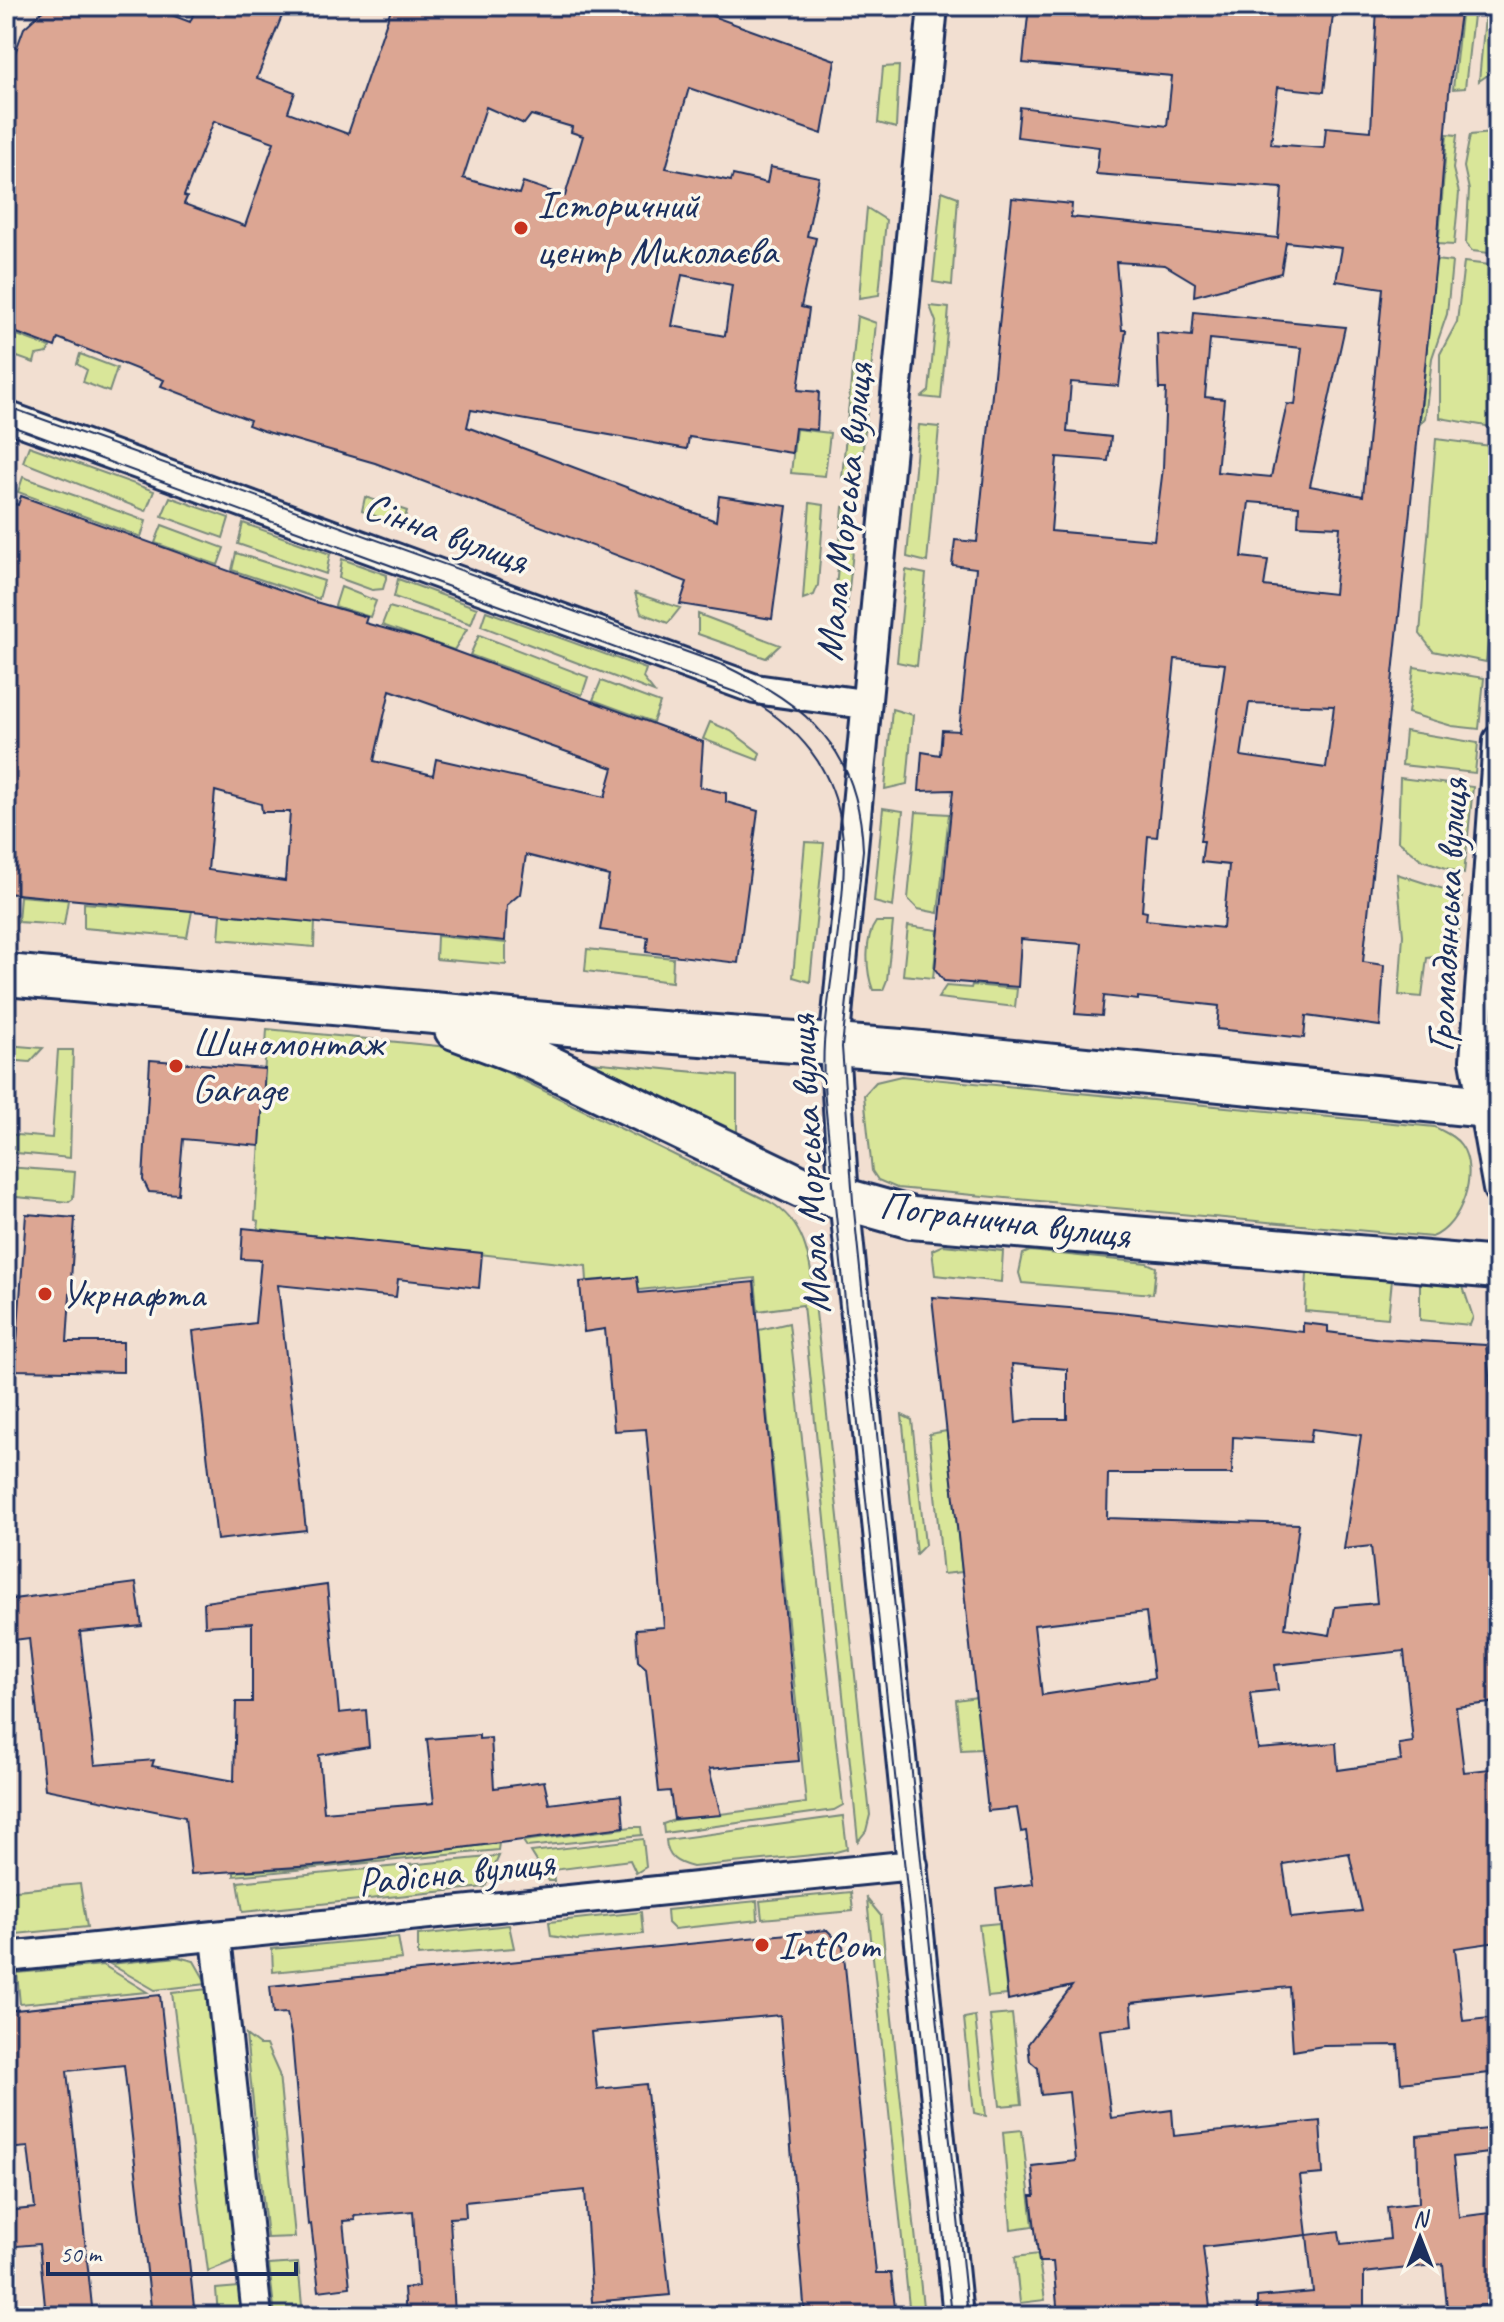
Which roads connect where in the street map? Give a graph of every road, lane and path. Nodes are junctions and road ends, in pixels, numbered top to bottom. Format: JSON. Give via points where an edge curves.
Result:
{"nodes":[{"id":1,"x":933,"y":6,"type":"edge"},
{"id":2,"x":6,"y":416,"type":"edge"},
{"id":3,"x":864,"y":704,"type":"junction"},
{"id":4,"x":1498,"y":740,"type":"edge"},
{"id":5,"x":6,"y":975,"type":"edge"},
{"id":6,"x":406,"y":1012,"type":"junction"},
{"id":7,"x":834,"y":1047,"type":"junction"},
{"id":8,"x":1491,"y":1107,"type":"edge"},
{"id":9,"x":1498,"y":1189,"type":"edge"},
{"id":10,"x":844,"y":1198,"type":"junction"},
{"id":11,"x":1498,"y":1268,"type":"edge"},
{"id":12,"x":913,"y":1865,"type":"junction"},
{"id":13,"x":216,"y":1937,"type":"junction"},
{"id":14,"x":6,"y":1957,"type":"edge"},
{"id":15,"x":257,"y":2316,"type":"edge"},
{"id":16,"x":958,"y":2316,"type":"edge"}],
"edges":[{"from":1,"to":3,"type":"street","name":"Мала Морська вулиця"},
{"from":2,"to":3,"type":"street","name":"Сінна вулиця","via":[[755,689]]},
{"from":3,"to":7,"type":"street","name":"Мала Морська вулиця"},
{"from":4,"to":8,"type":"street","name":"Громадянська вулиця","via":[[1475,1060]]},
{"from":5,"to":6,"type":"main road","name":"Погранична вулиця"},
{"from":6,"to":7,"type":"main road","name":"Погранична вулиця"},
{"from":6,"to":10,"type":"main road","name":"Погранична вулиця","via":[[530,1057],[801,1187]]},
{"from":7,"to":8,"type":"main road","name":"Погранична вулиця"},
{"from":7,"to":10,"type":"street","name":"Мала Морська вулиця"},
{"from":8,"to":9,"type":"street","name":"Громадянська вулиця"},
{"from":10,"to":11,"type":"main road","name":"Погранична вулиця","via":[[912,1218]]},
{"from":10,"to":12,"type":"street","name":"Мала Морська вулиця"},
{"from":12,"to":13,"type":"street","name":"Радісна вулиця"},
{"from":12,"to":16,"type":"street","name":"Мала Морська вулиця"},
{"from":13,"to":14,"type":"street","name":"Радісна вулиця"},
{"from":13,"to":15,"type":"street"}]}
